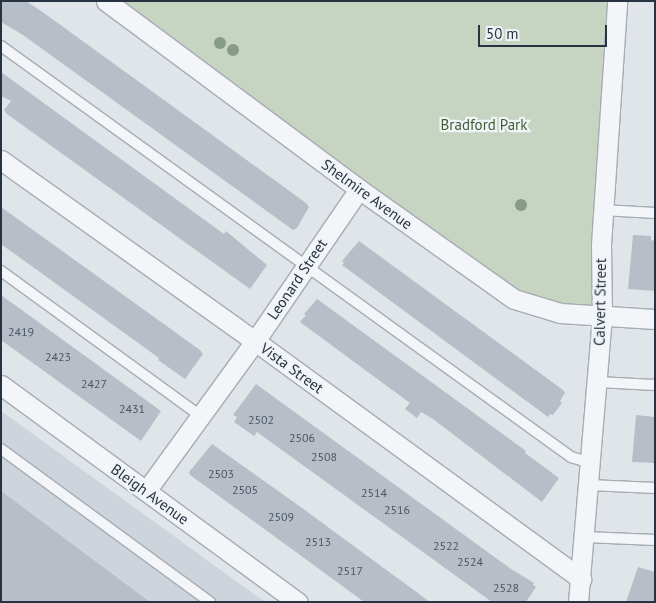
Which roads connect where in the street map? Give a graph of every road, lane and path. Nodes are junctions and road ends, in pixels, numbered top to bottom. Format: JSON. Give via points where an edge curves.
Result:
{"nodes":[{"id":1,"x":106,"y":1,"type":"edge"},
{"id":2,"x":616,"y":1,"type":"edge"},
{"id":3,"x":1,"y":46,"type":"edge"},
{"id":4,"x":1,"y":160,"type":"edge"},
{"id":5,"x":359,"y":189,"type":"junction"},
{"id":6,"x":603,"y":210,"type":"junction"},
{"id":7,"x":655,"y":213,"type":"edge"},
{"id":8,"x":306,"y":266,"type":"junction"},
{"id":9,"x":1,"y":270,"type":"edge"},
{"id":10,"x":602,"y":316,"type":"junction"},
{"id":11,"x":655,"y":319,"type":"edge"},
{"id":12,"x":254,"y":341,"type":"junction"},
{"id":13,"x":597,"y":382,"type":"junction"},
{"id":14,"x":1,"y":385,"type":"edge"},
{"id":15,"x":655,"y":385,"type":"edge"},
{"id":16,"x":199,"y":415,"type":"junction"},
{"id":17,"x":1,"y":449,"type":"edge"},
{"id":18,"x":591,"y":463,"type":"junction"},
{"id":19,"x":589,"y":484,"type":"junction"},
{"id":20,"x":655,"y":488,"type":"edge"},
{"id":21,"x":146,"y":491,"type":"junction"},
{"id":22,"x":584,"y":537,"type":"junction"},
{"id":23,"x":655,"y":540,"type":"edge"},
{"id":24,"x":581,"y":579,"type":"junction"},
{"id":25,"x":210,"y":602,"type":"edge"},
{"id":26,"x":298,"y":602,"type":"edge"},
{"id":27,"x":578,"y":602,"type":"edge"}],
"edges":[{"from":1,"to":5,"type":"street","name":"Shelmire Avenue"},
{"from":2,"to":6,"type":"street","name":"Calvert Street"},
{"from":3,"to":8,"type":"lane"},
{"from":4,"to":12,"type":"street","name":"Vista Street"},
{"from":5,"to":8,"type":"street","name":"Leonard Street"},
{"from":5,"to":10,"type":"street","name":"Shelmire Avenue","via":[[514,299],[560,313]]},
{"from":6,"to":7,"type":"lane"},
{"from":6,"to":10,"type":"street","name":"Calvert Street"},
{"from":8,"to":12,"type":"street","name":"Leonard Street"},
{"from":8,"to":18,"type":"lane","via":[[570,457]]},
{"from":9,"to":16,"type":"lane"},
{"from":10,"to":11,"type":"street","name":"Shelmire Avenue"},
{"from":10,"to":13,"type":"street","name":"Calvert Street"},
{"from":12,"to":16,"type":"street","name":"Leonard Street"},
{"from":12,"to":24,"type":"street","name":"Vista Street"},
{"from":13,"to":15,"type":"lane"},
{"from":13,"to":18,"type":"street","name":"Calvert Street"},
{"from":14,"to":21,"type":"street","name":"Bleigh Avenue"},
{"from":16,"to":21,"type":"street","name":"Leonard Street"},
{"from":17,"to":25,"type":"lane"},
{"from":18,"to":19,"type":"street","name":"Calvert Street"},
{"from":19,"to":20,"type":"lane"},
{"from":19,"to":22,"type":"street","name":"Calvert Street"},
{"from":21,"to":26,"type":"street","name":"Bleigh Avenue"},
{"from":22,"to":23,"type":"lane"},
{"from":22,"to":24,"type":"street","name":"Calvert Street"},
{"from":24,"to":27,"type":"street","name":"Calvert Street"}]}
